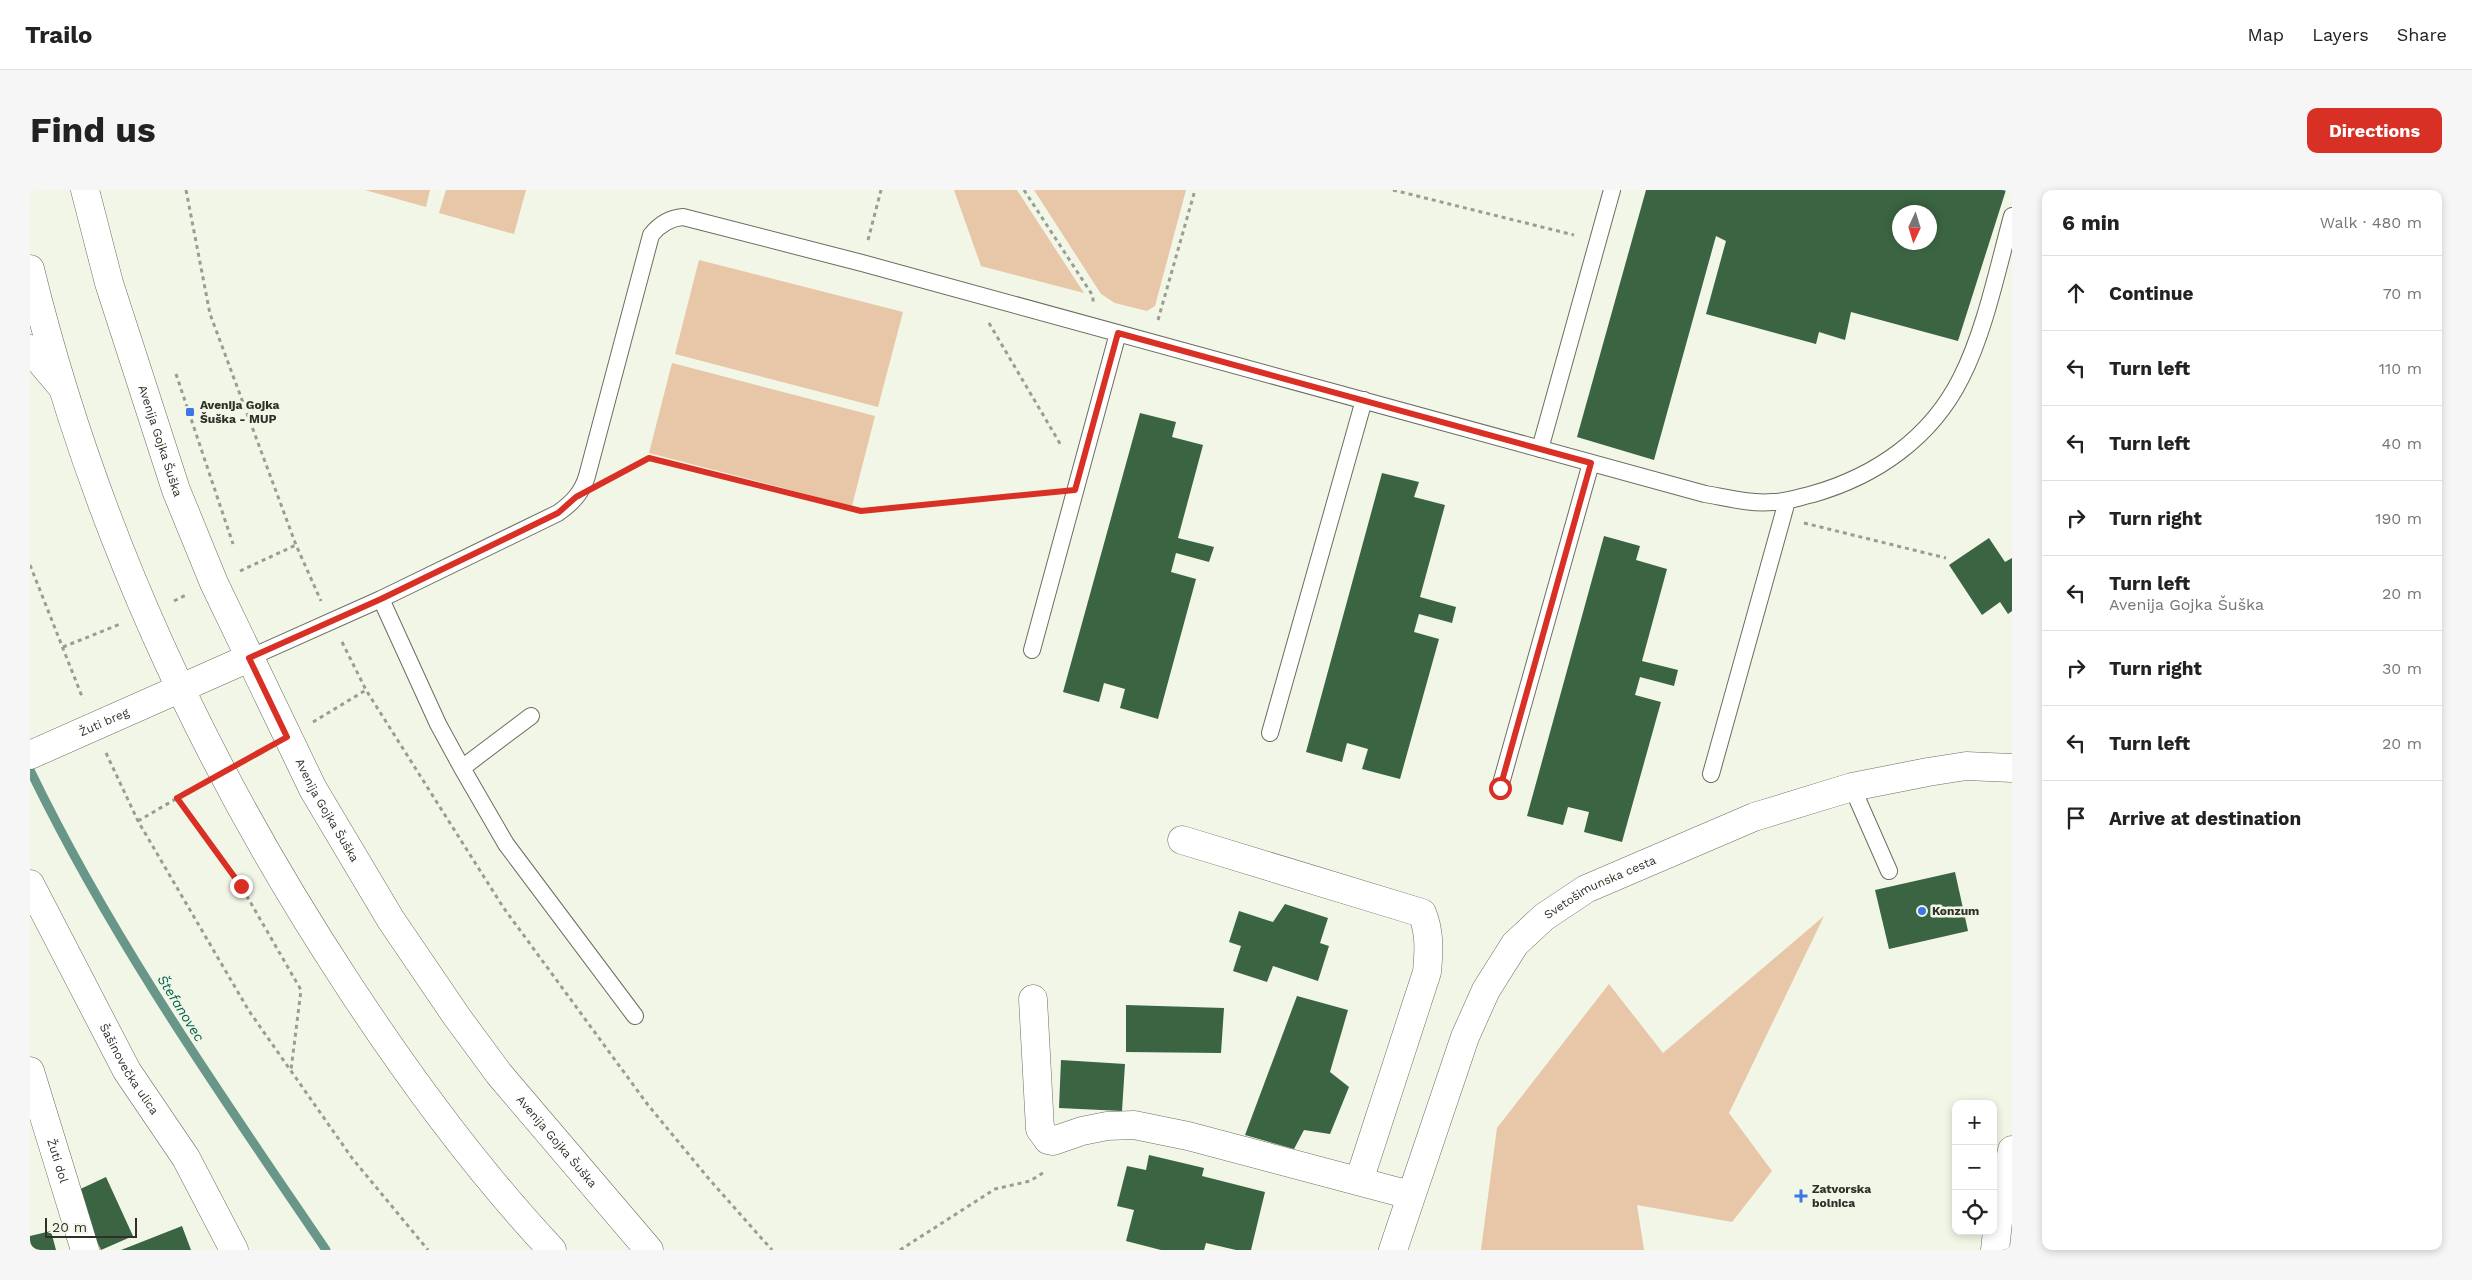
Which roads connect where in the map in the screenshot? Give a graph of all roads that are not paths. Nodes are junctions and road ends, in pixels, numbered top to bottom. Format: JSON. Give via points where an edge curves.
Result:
{"nodes":[{"id":1,"x":85,"y":190,"type":"edge"},
{"id":2,"x":1612,"y":190,"type":"edge"},
{"id":3,"x":2012,"y":216,"type":"edge"},
{"id":4,"x":30,"y":269,"type":"edge"},
{"id":5,"x":1118,"y":333,"type":"junction"},
{"id":6,"x":30,"y":349,"type":"edge"},
{"id":7,"x":62,"y":387,"type":"junction"},
{"id":8,"x":1364,"y":400,"type":"junction"},
{"id":9,"x":1540,"y":449,"type":"junction"},
{"id":10,"x":1591,"y":463,"type":"junction"},
{"id":11,"x":1787,"y":501,"type":"junction"},
{"id":12,"x":381,"y":599,"type":"junction"},
{"id":13,"x":1032,"y":650,"type":"dead end"},
{"id":14,"x":249,"y":658,"type":"junction"},
{"id":15,"x":179,"y":688,"type":"junction"},
{"id":16,"x":531,"y":716,"type":"dead end"},
{"id":17,"x":1270,"y":733,"type":"dead end"},
{"id":18,"x":41,"y":749,"type":"edge"},
{"id":19,"x":462,"y":768,"type":"junction"},
{"id":20,"x":2012,"y":768,"type":"edge"},
{"id":21,"x":1711,"y":774,"type":"dead end"},
{"id":22,"x":1852,"y":787,"type":"junction"},
{"id":23,"x":1500,"y":788,"type":"dead end"},
{"id":24,"x":1182,"y":840,"type":"dead end"},
{"id":25,"x":1889,"y":871,"type":"dead end"},
{"id":26,"x":30,"y":884,"type":"edge"},
{"id":27,"x":37,"y":919,"type":"edge"},
{"id":28,"x":1034,"y":999,"type":"dead end"},
{"id":29,"x":635,"y":1016,"type":"dead end"},
{"id":30,"x":30,"y":1071,"type":"edge"},
{"id":31,"x":2012,"y":1150,"type":"edge"},
{"id":32,"x":1359,"y":1181,"type":"junction"},
{"id":33,"x":1411,"y":1194,"type":"junction"},
{"id":34,"x":85,"y":1250,"type":"edge"},
{"id":35,"x":234,"y":1250,"type":"edge"},
{"id":36,"x":552,"y":1250,"type":"edge"},
{"id":37,"x":649,"y":1250,"type":"edge"},
{"id":38,"x":1393,"y":1250,"type":"edge"},
{"id":39,"x":1995,"y":1250,"type":"edge"}],
"edges":[{"from":1,"to":14,"type":"street","name":"Avenija Gojka Šuška","via":[[109,283],[176,490]]},
{"from":2,"to":9,"type":"lane"},
{"from":3,"to":11,"type":"lane","via":[[1978,335],[1962,378],[1938,414],[1891,459],[1867,474]]},
{"from":4,"to":7,"type":"street"},
{"from":5,"to":8,"type":"lane"},
{"from":5,"to":12,"type":"lane","via":[[862,263],[676,217],[650,235],[583,488],[558,513]]},
{"from":5,"to":13,"type":"lane"},
{"from":6,"to":7,"type":"street"},
{"from":7,"to":15,"type":"street","via":[[98,497]]},
{"from":8,"to":9,"type":"lane"},
{"from":8,"to":17,"type":"lane"},
{"from":9,"to":10,"type":"lane"},
{"from":10,"to":11,"type":"lane","via":[[1724,498]]},
{"from":10,"to":23,"type":"lane"},
{"from":11,"to":21,"type":"lane"},
{"from":12,"to":14,"type":"lane"},
{"from":12,"to":19,"type":"lane","via":[[438,724]]},
{"from":14,"to":15,"type":"street","name":"Žuti breg"},
{"from":14,"to":37,"type":"street","name":"Avenija Gojka Šuška","via":[[313,789],[386,912],[500,1074]]},
{"from":15,"to":18,"type":"street","name":"Žuti breg"},
{"from":15,"to":36,"type":"street","via":[[264,851],[374,1023],[443,1120],[511,1206]]},
{"from":16,"to":19,"type":"lane"},
{"from":19,"to":29,"type":"lane","via":[[506,844]]},
{"from":20,"to":22,"type":"street","name":"Svetošimunska cesta","via":[[1966,766]]},
{"from":22,"to":25,"type":"lane"},
{"from":22,"to":33,"type":"street","name":"Svetošimunska cesta","via":[[1754,816],[1586,889],[1532,927],[1515,944],[1483,998],[1465,1037]]},
{"from":24,"to":32,"type":"street","via":[[1422,913],[1428,926],[1427,972]]},
{"from":26,"to":27,"type":"street","name":"Šašinovečka ulica"},
{"from":27,"to":35,"type":"street","name":"Šašinovečka ulica","via":[[127,1071],[186,1158]]},
{"from":28,"to":32,"type":"street","via":[[1040,1129],[1048,1140],[1082,1130],[1134,1125]]},
{"from":30,"to":34,"type":"street","name":"Žuti dol"},
{"from":31,"to":39,"type":"street"},
{"from":32,"to":33,"type":"street"},
{"from":33,"to":38,"type":"street","name":"Svetošimunska cesta"}]}
